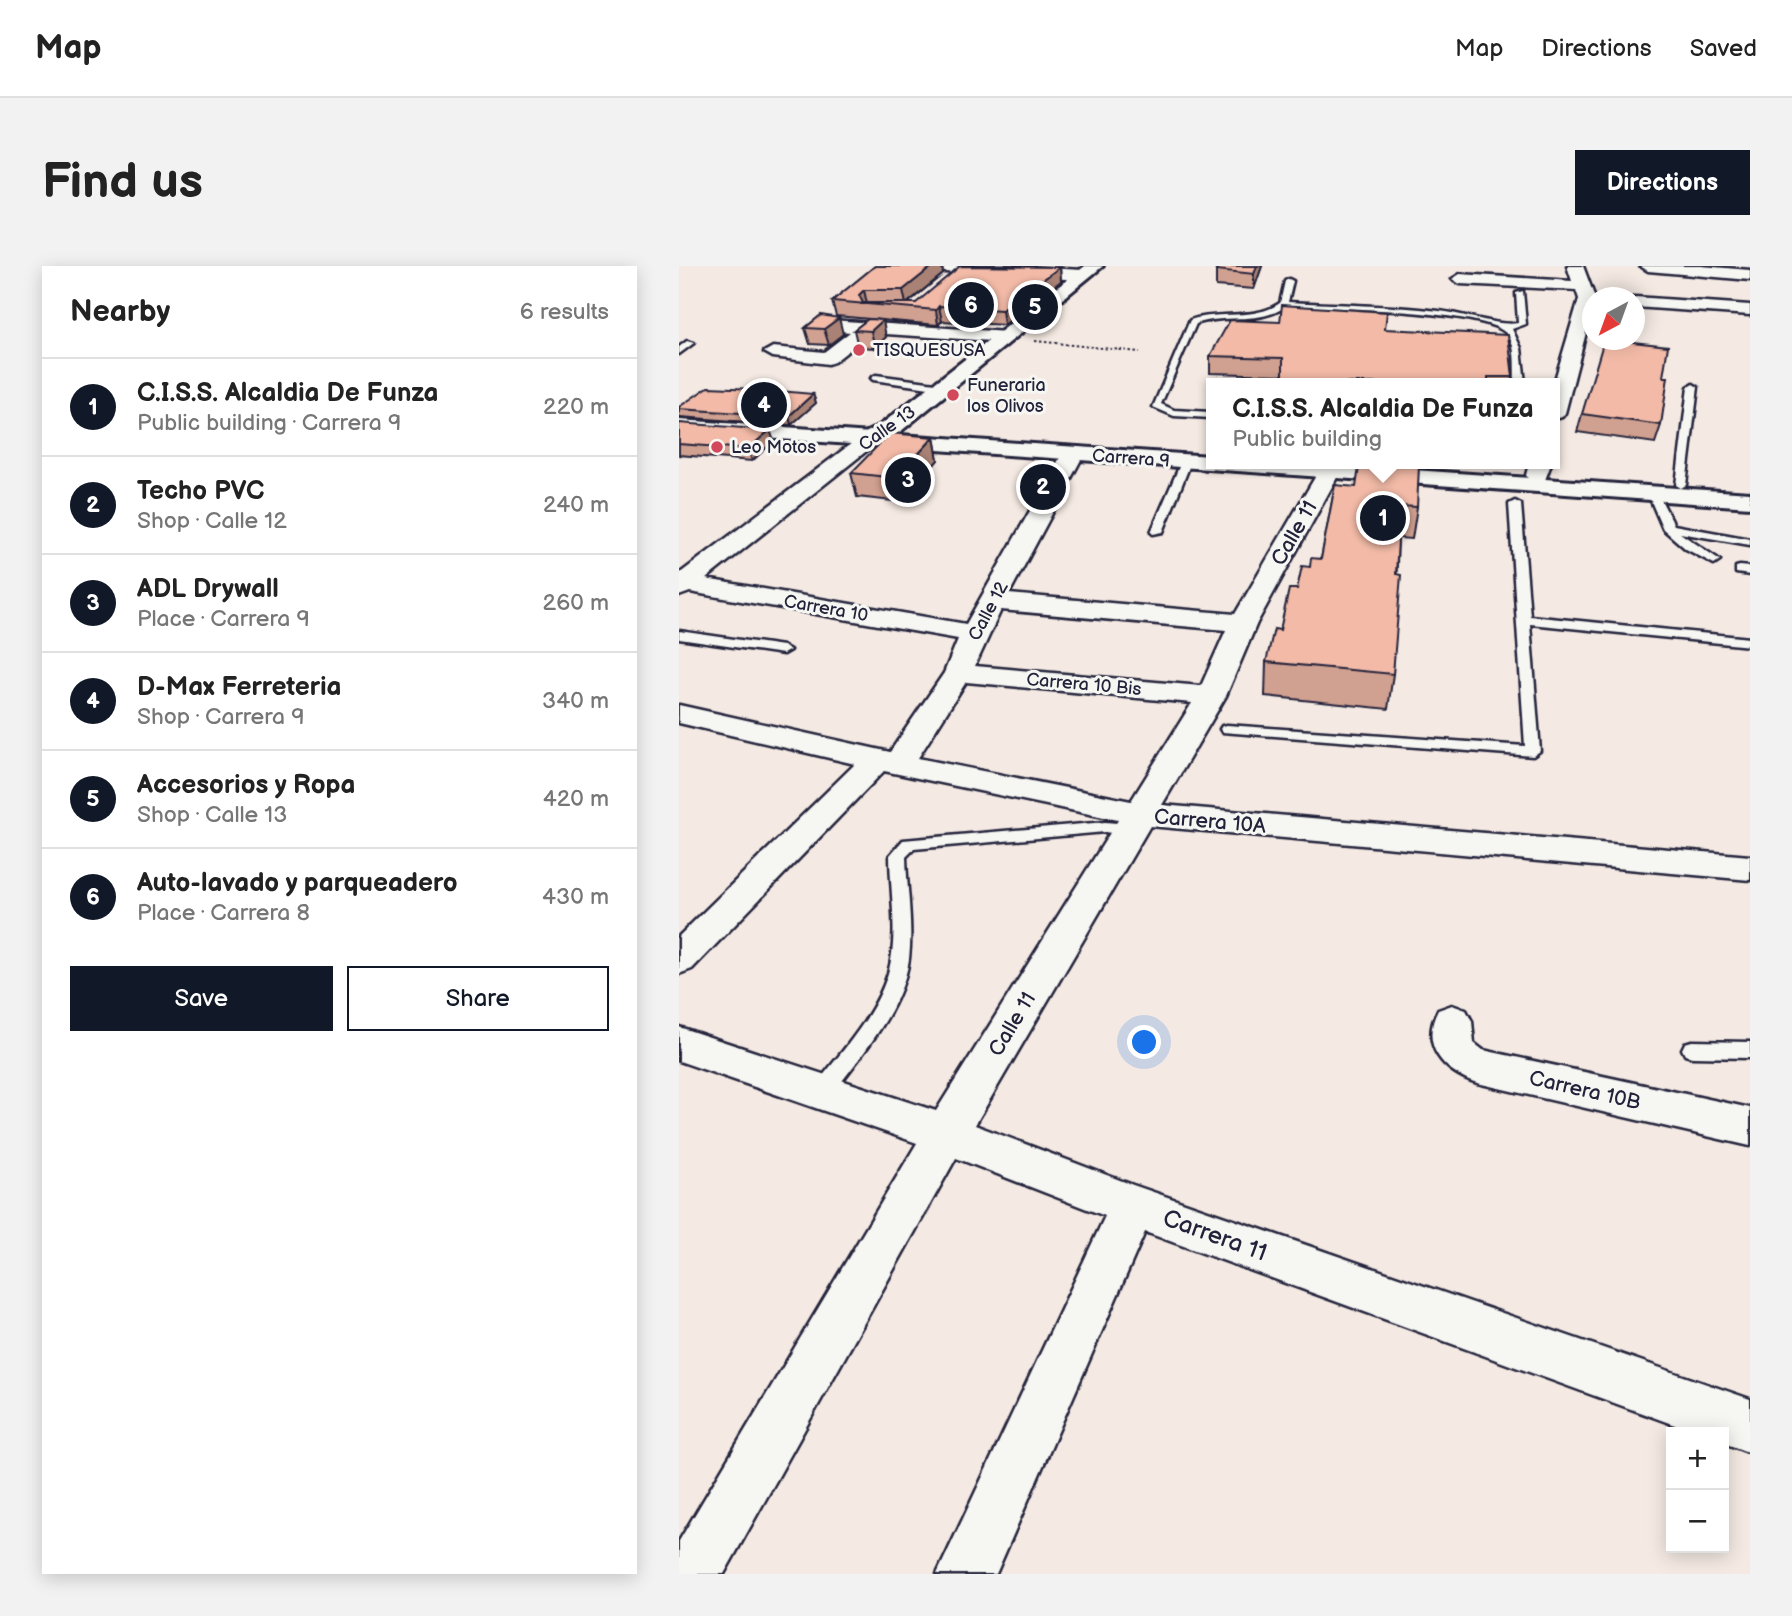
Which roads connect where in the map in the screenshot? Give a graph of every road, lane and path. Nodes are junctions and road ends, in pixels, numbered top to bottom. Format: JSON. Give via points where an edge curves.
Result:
{"nodes":[{"id":1,"x":928,"y":266,"type":"edge"},
{"id":2,"x":1575,"y":266,"type":"edge"},
{"id":3,"x":1648,"y":266,"type":"edge"},
{"id":4,"x":964,"y":268,"type":"junction"},
{"id":5,"x":1089,"y":271,"type":"edge"},
{"id":6,"x":1750,"y":275,"type":"edge"},
{"id":7,"x":1461,"y":279,"type":"dead end"},
{"id":8,"x":1289,"y":281,"type":"dead end"},
{"id":9,"x":948,"y":282,"type":"edge"},
{"id":10,"x":1584,"y":287,"type":"edge"},
{"id":11,"x":1520,"y":293,"type":"dead end"},
{"id":12,"x":1582,"y":294,"type":"edge"},
{"id":13,"x":1645,"y":303,"type":"edge"},
{"id":14,"x":1284,"y":304,"type":"junction"},
{"id":15,"x":1750,"y":310,"type":"edge"},
{"id":16,"x":1582,"y":313,"type":"edge"},
{"id":17,"x":869,"y":319,"type":"junction"},
{"id":18,"x":830,"y":325,"type":"edge"},
{"id":19,"x":1507,"y":328,"type":"junction"},
{"id":20,"x":1007,"y":337,"type":"junction"},
{"id":21,"x":690,"y":343,"type":"dead end"},
{"id":22,"x":679,"y":351,"type":"edge"},
{"id":23,"x":773,"y":352,"type":"dead end"},
{"id":24,"x":1140,"y":352,"type":"dead end"},
{"id":25,"x":876,"y":378,"type":"dead end"},
{"id":26,"x":1519,"y":378,"type":"edge"},
{"id":27,"x":943,"y":387,"type":"junction"},
{"id":28,"x":1693,"y":387,"type":"dead end"},
{"id":29,"x":1560,"y":395,"type":"edge"},
{"id":30,"x":679,"y":415,"type":"edge"},
{"id":31,"x":1206,"y":415,"type":"edge"},
{"id":32,"x":679,"y":426,"type":"edge"},
{"id":33,"x":877,"y":436,"type":"junction"},
{"id":34,"x":1206,"y":453,"type":"edge"},
{"id":35,"x":1073,"y":454,"type":"junction"},
{"id":36,"x":1186,"y":462,"type":"junction"},
{"id":37,"x":1206,"y":463,"type":"edge"},
{"id":38,"x":1286,"y":469,"type":"edge"},
{"id":39,"x":1511,"y":469,"type":"edge"},
{"id":40,"x":1539,"y":470,"type":"edge"},
{"id":41,"x":1329,"y":472,"type":"junction"},
{"id":42,"x":1681,"y":485,"type":"junction"},
{"id":43,"x":1750,"y":489,"type":"edge"},
{"id":44,"x":1653,"y":494,"type":"junction"},
{"id":45,"x":1750,"y":500,"type":"edge"},
{"id":46,"x":1514,"y":504,"type":"dead end"},
{"id":47,"x":1668,"y":527,"type":"junction"},
{"id":48,"x":1157,"y":532,"type":"dead end"},
{"id":49,"x":1750,"y":542,"type":"edge"},
{"id":50,"x":1714,"y":560,"type":"dead end"},
{"id":51,"x":681,"y":585,"type":"edge"},
{"id":52,"x":993,"y":601,"type":"junction"},
{"id":53,"x":1523,"y":619,"type":"junction"},
{"id":54,"x":1243,"y":623,"type":"junction"},
{"id":55,"x":974,"y":634,"type":"junction"},
{"id":56,"x":679,"y":635,"type":"edge"},
{"id":57,"x":1750,"y":642,"type":"edge"},
{"id":58,"x":783,"y":650,"type":"dead end"},
{"id":59,"x":958,"y":673,"type":"junction"},
{"id":60,"x":1210,"y":696,"type":"junction"},
{"id":61,"x":679,"y":714,"type":"edge"},
{"id":62,"x":1227,"y":729,"type":"dead end"},
{"id":63,"x":888,"y":761,"type":"junction"},
{"id":64,"x":1133,"y":822,"type":"junction"},
{"id":65,"x":1750,"y":868,"type":"edge"},
{"id":66,"x":679,"y":959,"type":"edge"},
{"id":67,"x":1452,"y":1021,"type":"dead end"},
{"id":68,"x":679,"y":1044,"type":"edge"},
{"id":69,"x":1692,"y":1049,"type":"dead end"},
{"id":70,"x":1750,"y":1050,"type":"edge"},
{"id":71,"x":822,"y":1092,"type":"junction"},
{"id":72,"x":1750,"y":1127,"type":"edge"},
{"id":73,"x":946,"y":1134,"type":"junction"},
{"id":74,"x":1133,"y":1206,"type":"junction"},
{"id":75,"x":1750,"y":1426,"type":"edge"},
{"id":76,"x":692,"y":1574,"type":"edge"},
{"id":77,"x":966,"y":1574,"type":"edge"}],
"edges":[{"from":1,"to":4,"type":"street"},
{"from":2,"to":10,"type":"street"},
{"from":3,"to":6,"type":"street"},
{"from":4,"to":5,"type":"street"},
{"from":4,"to":9,"type":"street"},
{"from":5,"to":20,"type":"main road","name":"Calle 13"},
{"from":7,"to":12,"type":"street"},
{"from":8,"to":14,"type":"lane"},
{"from":11,"to":19,"type":"lane","via":[[1522,324]]},
{"from":13,"to":15,"type":"street"},
{"from":14,"to":19,"type":"lane","via":[[1468,317]]},
{"from":14,"to":31,"type":"lane","via":[[1271,314],[1203,317],[1193,322],[1156,405],[1173,412]]},
{"from":16,"to":29,"type":"street"},
{"from":17,"to":18,"type":"street"},
{"from":17,"to":20,"type":"street"},
{"from":17,"to":23,"type":"street","via":[[828,358]]},
{"from":19,"to":26,"type":"lane","via":[[1514,335]]},
{"from":20,"to":24,"type":"path"},
{"from":20,"to":27,"type":"main road","name":"Calle 13"},
{"from":21,"to":22,"type":"lane"},
{"from":25,"to":27,"type":"lane"},
{"from":27,"to":33,"type":"main road","name":"Calle 13"},
{"from":28,"to":42,"type":"lane"},
{"from":30,"to":33,"type":"main road","name":"Carrera 9"},
{"from":32,"to":33,"type":"main road","name":"Carrera 9"},
{"from":33,"to":34,"type":"main road","name":"Carrera 9"},
{"from":33,"to":35,"type":"main road","name":"Carrera 9"},
{"from":33,"to":51,"type":"street","name":"Calle 13"},
{"from":35,"to":36,"type":"main road","name":"Carrera 9"},
{"from":35,"to":52,"type":"street","name":"Calle 12"},
{"from":36,"to":37,"type":"main road","name":"Carrera 9"},
{"from":36,"to":48,"type":"lane"},
{"from":38,"to":41,"type":"main road","name":"Carrera 9"},
{"from":39,"to":40,"type":"main road"},
{"from":40,"to":42,"type":"main road"},
{"from":41,"to":44,"type":"main road","name":"Carrera 9"},
{"from":41,"to":54,"type":"street","name":"Calle 11"},
{"from":42,"to":43,"type":"main road"},
{"from":44,"to":45,"type":"main road","name":"Carrera 9"},
{"from":44,"to":47,"type":"lane"},
{"from":46,"to":53,"type":"lane"},
{"from":47,"to":49,"type":"lane"},
{"from":47,"to":50,"type":"lane","via":[[1684,545]]},
{"from":51,"to":55,"type":"street","name":"Carrera 10"},
{"from":52,"to":54,"type":"street"},
{"from":52,"to":55,"type":"street","name":"Calle 12"},
{"from":53,"to":57,"type":"lane"},
{"from":53,"to":62,"type":"lane","via":[[1533,751]]},
{"from":54,"to":60,"type":"street","name":"Calle 11"},
{"from":55,"to":59,"type":"street","name":"Calle 12"},
{"from":56,"to":58,"type":"lane"},
{"from":59,"to":60,"type":"street","name":"Carrera 10 Bis"},
{"from":59,"to":63,"type":"street","name":"Calle 12"},
{"from":60,"to":64,"type":"street","name":"Calle 11"},
{"from":61,"to":63,"type":"street","name":"Carrera 10A"},
{"from":63,"to":64,"type":"street","name":"Carrera 10A","via":[[1090,802]]},
{"from":63,"to":66,"type":"street","name":"Calle 12"},
{"from":64,"to":65,"type":"street","name":"Carrera 10A"},
{"from":64,"to":71,"type":"lane","via":[[909,844],[898,855],[897,974],[876,1015]]},
{"from":64,"to":73,"type":"street","name":"Calle 11"},
{"from":67,"to":72,"type":"street","name":"Carrera 10B","via":[[1454,1049],[1476,1066]]},
{"from":68,"to":71,"type":"street","name":"Carrera 11"},
{"from":69,"to":70,"type":"lane"},
{"from":71,"to":73,"type":"street","name":"Carrera 11"},
{"from":73,"to":74,"type":"street","name":"Carrera 11"},
{"from":73,"to":76,"type":"street","name":"Calle 11"},
{"from":74,"to":75,"type":"street","name":"Carrera 11"},
{"from":74,"to":77,"type":"street"}]}
